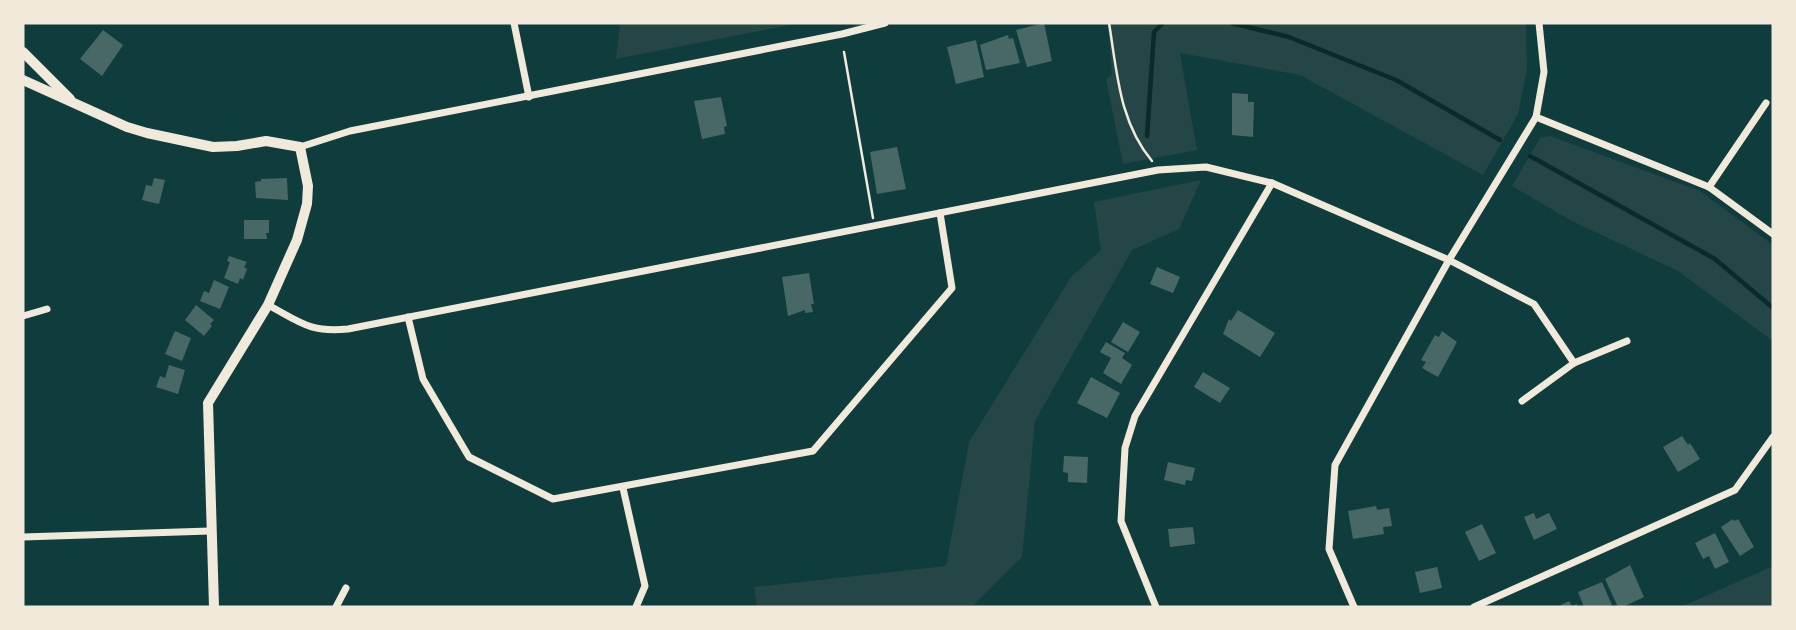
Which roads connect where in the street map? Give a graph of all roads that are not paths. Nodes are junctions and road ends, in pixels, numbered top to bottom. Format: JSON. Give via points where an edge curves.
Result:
{"nodes":[{"id":1,"x":514,"y":23,"type":"edge"},
{"id":2,"x":885,"y":23,"type":"edge"},
{"id":3,"x":1539,"y":23,"type":"edge"},
{"id":4,"x":23,"y":52,"type":"edge"},
{"id":5,"x":23,"y":80,"type":"edge"},
{"id":6,"x":528,"y":97,"type":"junction"},
{"id":7,"x":72,"y":101,"type":"junction"},
{"id":8,"x":1766,"y":103,"type":"dead end"},
{"id":9,"x":1536,"y":117,"type":"junction"},
{"id":10,"x":300,"y":147,"type":"junction"},
{"id":11,"x":1272,"y":183,"type":"junction"},
{"id":12,"x":1709,"y":187,"type":"junction"},
{"id":13,"x":940,"y":213,"type":"junction"},
{"id":14,"x":1773,"y":234,"type":"edge"},
{"id":15,"x":1449,"y":260,"type":"junction"},
{"id":16,"x":268,"y":305,"type":"junction"},
{"id":17,"x":47,"y":309,"type":"dead end"},
{"id":18,"x":23,"y":316,"type":"edge"},
{"id":19,"x":408,"y":317,"type":"junction"},
{"id":20,"x":1627,"y":341,"type":"dead end"},
{"id":21,"x":1574,"y":363,"type":"junction"},
{"id":22,"x":1521,"y":401,"type":"dead end"},
{"id":23,"x":1773,"y":437,"type":"edge"},
{"id":24,"x":623,"y":488,"type":"junction"},
{"id":25,"x":210,"y":531,"type":"junction"},
{"id":26,"x":23,"y":537,"type":"edge"},
{"id":27,"x":346,"y":588,"type":"dead end"},
{"id":28,"x":214,"y":607,"type":"edge"},
{"id":29,"x":336,"y":607,"type":"edge"},
{"id":30,"x":636,"y":607,"type":"edge"},
{"id":31,"x":1156,"y":607,"type":"edge"},
{"id":32,"x":1354,"y":607,"type":"edge"},
{"id":33,"x":1474,"y":607,"type":"edge"}],
"edges":[{"from":1,"to":6,"type":"street"},
{"from":2,"to":6,"type":"street"},
{"from":3,"to":9,"type":"street","via":[[1544,72]]},
{"from":4,"to":7,"type":"street"},
{"from":5,"to":7,"type":"street"},
{"from":6,"to":10,"type":"street","via":[[349,131]]},
{"from":7,"to":10,"type":"street","via":[[135,131],[158,136],[213,146],[266,141]]},
{"from":8,"to":12,"type":"street"},
{"from":9,"to":12,"type":"street"},
{"from":9,"to":15,"type":"street"},
{"from":10,"to":16,"type":"street","via":[[307,204],[289,262]]},
{"from":11,"to":13,"type":"street","via":[[1206,167],[1160,170]]},
{"from":11,"to":15,"type":"street"},
{"from":11,"to":31,"type":"street","via":[[1135,416],[1125,448],[1121,521]]},
{"from":12,"to":14,"type":"street"},
{"from":13,"to":19,"type":"street"},
{"from":13,"to":24,"type":"street","via":[[953,288],[813,451]]},
{"from":15,"to":21,"type":"street","via":[[1534,304]]},
{"from":15,"to":32,"type":"street","via":[[1335,465],[1329,549]]},
{"from":16,"to":19,"type":"street","via":[[313,329],[332,331]]},
{"from":16,"to":25,"type":"street","via":[[208,403]]},
{"from":17,"to":18,"type":"street"},
{"from":19,"to":24,"type":"street","via":[[423,379],[469,457],[553,499]]},
{"from":20,"to":21,"type":"street"},
{"from":21,"to":22,"type":"street"},
{"from":23,"to":33,"type":"street","via":[[1735,489]]},
{"from":24,"to":30,"type":"street","via":[[645,586]]},
{"from":25,"to":26,"type":"street"},
{"from":25,"to":28,"type":"street"},
{"from":27,"to":29,"type":"street"}]}
